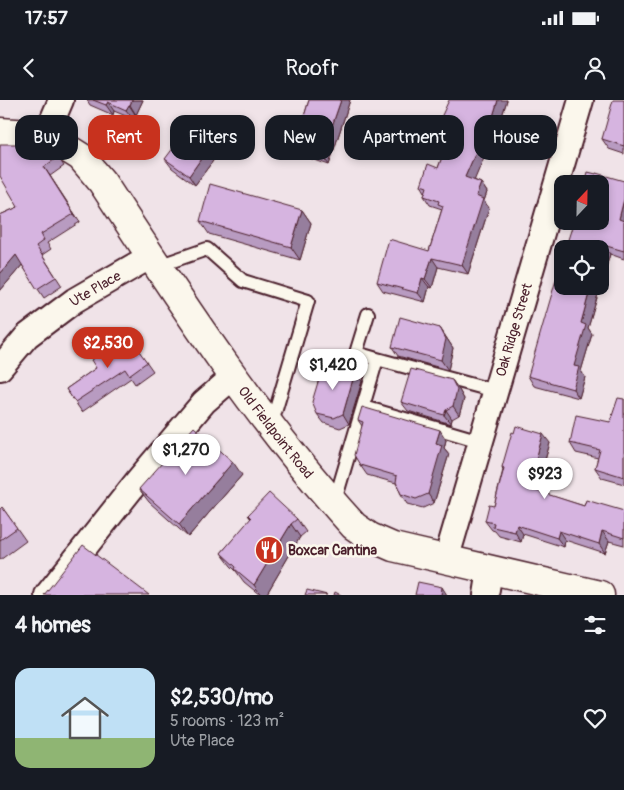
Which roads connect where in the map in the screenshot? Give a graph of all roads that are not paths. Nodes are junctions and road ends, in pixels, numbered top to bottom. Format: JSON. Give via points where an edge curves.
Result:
{"nodes":[{"id":1,"x":61,"y":100,"type":"edge"},
{"id":2,"x":581,"y":100,"type":"edge"},
{"id":3,"x":55,"y":115,"type":"edge"},
{"id":4,"x":0,"y":132,"type":"edge"},
{"id":5,"x":15,"y":133,"type":"edge"},
{"id":6,"x":78,"y":155,"type":"edge"},
{"id":7,"x":154,"y":261,"type":"junction"},
{"id":8,"x":368,"y":314,"type":"dead end"},
{"id":9,"x":377,"y":360,"type":"junction"},
{"id":10,"x":0,"y":368,"type":"edge"},
{"id":11,"x":233,"y":377,"type":"junction"},
{"id":12,"x":495,"y":391,"type":"junction"},
{"id":13,"x":364,"y":407,"type":"junction"},
{"id":14,"x":271,"y":426,"type":"junction"},
{"id":15,"x":480,"y":441,"type":"junction"},
{"id":16,"x":334,"y":504,"type":"junction"},
{"id":17,"x":446,"y":560,"type":"junction"},
{"id":18,"x":488,"y":583,"type":"edge"},
{"id":19,"x":48,"y":595,"type":"edge"},
{"id":20,"x":600,"y":595,"type":"edge"}],
"edges":[{"from":1,"to":3,"type":"street"},
{"from":2,"to":12,"type":"street","name":"Oak Ridge Street"},
{"from":4,"to":5,"type":"main road"},
{"from":6,"to":7,"type":"main road","name":"Old Fieldpoint Road","via":[[102,182]]},
{"from":7,"to":10,"type":"street","name":"Ute Place","via":[[75,300],[27,336]]},
{"from":7,"to":11,"type":"main road","name":"Old Fieldpoint Road"},
{"from":7,"to":14,"type":"lane","via":[[207,249],[243,281],[308,301]]},
{"from":8,"to":9,"type":"lane","via":[[356,353]]},
{"from":9,"to":12,"type":"lane"},
{"from":9,"to":13,"type":"lane"},
{"from":11,"to":14,"type":"main road","name":"Old Fieldpoint Road"},
{"from":11,"to":19,"type":"street","via":[[204,402]]},
{"from":12,"to":15,"type":"street","name":"Oak Ridge Street"},
{"from":13,"to":15,"type":"lane"},
{"from":13,"to":16,"type":"lane"},
{"from":14,"to":16,"type":"main road","name":"Old Fieldpoint Road"},
{"from":15,"to":17,"type":"street","name":"Oak Ridge Street"},
{"from":16,"to":17,"type":"main road","name":"Old Fieldpoint Road","via":[[354,526],[370,537],[393,547]]},
{"from":17,"to":18,"type":"main road","name":"Old Fieldpoint Road"},
{"from":18,"to":20,"type":"main road","name":"Old Fieldpoint Road"}]}
